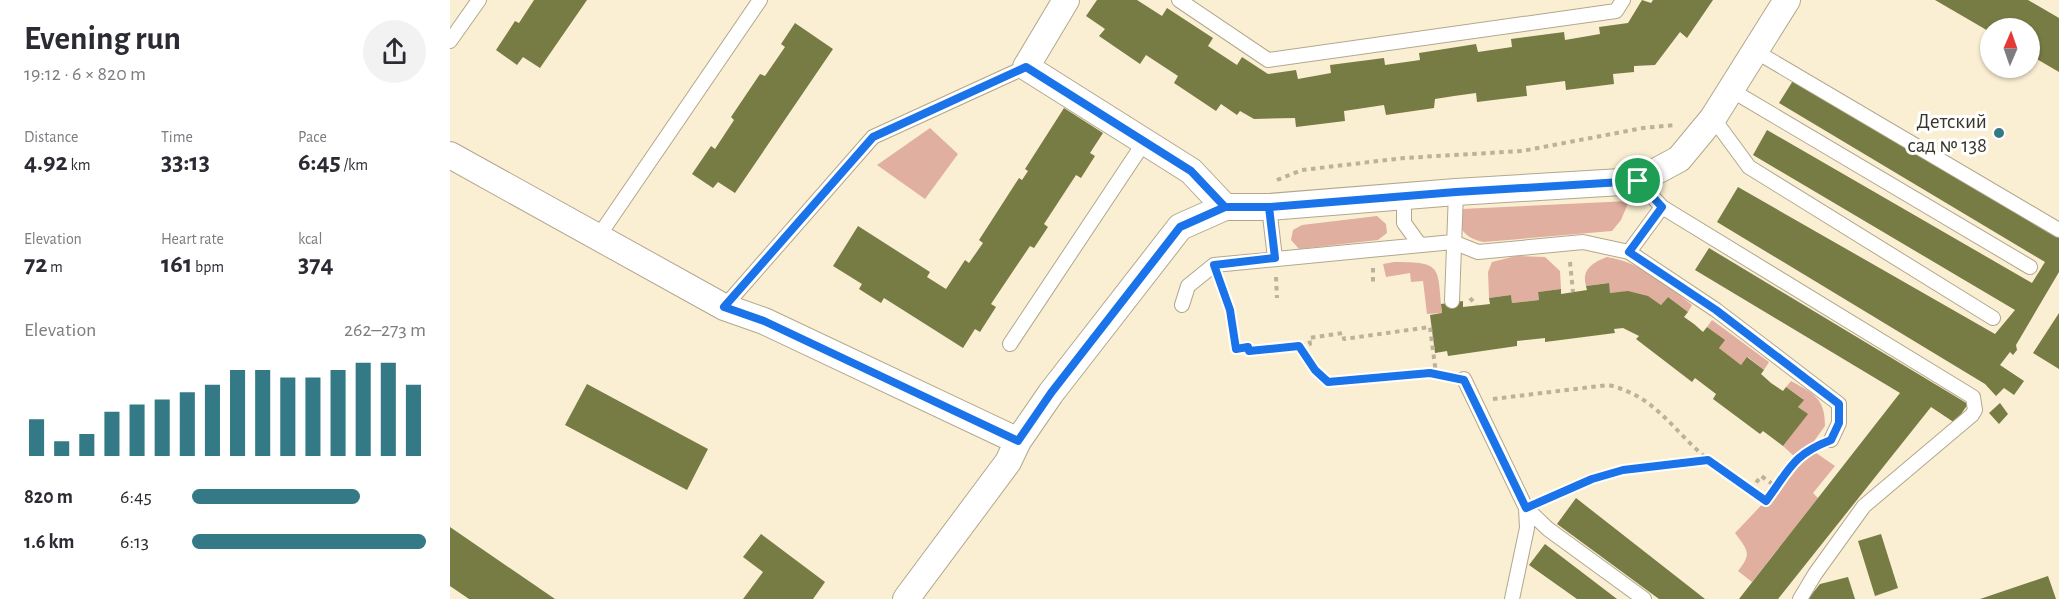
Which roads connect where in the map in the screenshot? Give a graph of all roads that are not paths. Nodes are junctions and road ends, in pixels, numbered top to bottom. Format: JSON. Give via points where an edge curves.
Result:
{"nodes":[{"id":1,"x":479,"y":0,"type":"edge"},
{"id":2,"x":760,"y":0,"type":"edge"},
{"id":3,"x":1066,"y":0,"type":"edge"},
{"id":4,"x":1179,"y":0,"type":"edge"},
{"id":5,"x":1623,"y":0,"type":"edge"},
{"id":6,"x":1787,"y":0,"type":"edge"},
{"id":7,"x":450,"y":41,"type":"edge"},
{"id":8,"x":1755,"y":51,"type":"junction"},
{"id":9,"x":1026,"y":67,"type":"junction"},
{"id":10,"x":1731,"y":90,"type":"junction"},
{"id":11,"x":1713,"y":118,"type":"junction"},
{"id":12,"x":1145,"y":141,"type":"junction"},
{"id":13,"x":450,"y":155,"type":"edge"},
{"id":14,"x":1638,"y":181,"type":"junction"},
{"id":15,"x":1456,"y":192,"type":"junction"},
{"id":16,"x":1404,"y":196,"type":"junction"},
{"id":17,"x":1225,"y":207,"type":"junction"},
{"id":18,"x":1269,"y":207,"type":"junction"},
{"id":19,"x":1662,"y":207,"type":"junction"},
{"id":20,"x":2059,"y":230,"type":"edge"},
{"id":21,"x":598,"y":237,"type":"junction"},
{"id":22,"x":1452,"y":242,"type":"junction"},
{"id":23,"x":1420,"y":245,"type":"junction"},
{"id":24,"x":1629,"y":252,"type":"junction"},
{"id":25,"x":1275,"y":258,"type":"junction"},
{"id":26,"x":2030,"y":267,"type":"dead end"},
{"id":27,"x":1452,"y":301,"type":"dead end"},
{"id":28,"x":1182,"y":305,"type":"dead end"},
{"id":29,"x":724,"y":307,"type":"junction"},
{"id":30,"x":1993,"y":318,"type":"dead end"},
{"id":31,"x":1010,"y":344,"type":"dead end"},
{"id":32,"x":1464,"y":380,"type":"road end"},
{"id":33,"x":1831,"y":440,"type":"road end"},
{"id":34,"x":1018,"y":441,"type":"junction"},
{"id":35,"x":1526,"y":508,"type":"junction"},
{"id":36,"x":906,"y":599,"type":"edge"},
{"id":37,"x":1512,"y":599,"type":"edge"},
{"id":38,"x":1644,"y":599,"type":"edge"},
{"id":39,"x":1800,"y":599,"type":"edge"}],
"edges":[{"from":1,"to":7,"type":"lane"},
{"from":2,"to":21,"type":"lane"},
{"from":3,"to":9,"type":"street"},
{"from":4,"to":5,"type":"lane","via":[[1268,60],[1616,11]]},
{"from":6,"to":8,"type":"street"},
{"from":8,"to":10,"type":"street"},
{"from":8,"to":20,"type":"lane"},
{"from":9,"to":12,"type":"street"},
{"from":9,"to":29,"type":"lane","via":[[873,137]]},
{"from":10,"to":11,"type":"street"},
{"from":10,"to":26,"type":"lane"},
{"from":11,"to":14,"type":"street","via":[[1679,159]]},
{"from":11,"to":30,"type":"lane","via":[[1749,167]]},
{"from":12,"to":17,"type":"street","via":[[1191,171]]},
{"from":12,"to":31,"type":"lane"},
{"from":13,"to":21,"type":"street"},
{"from":14,"to":15,"type":"street"},
{"from":14,"to":19,"type":"lane"},
{"from":15,"to":16,"type":"street"},
{"from":15,"to":22,"type":"lane"},
{"from":16,"to":18,"type":"street"},
{"from":16,"to":23,"type":"lane","via":[[1404,223]]},
{"from":17,"to":18,"type":"street"},
{"from":17,"to":34,"type":"street","via":[[1180,227]]},
{"from":18,"to":25,"type":"lane"},
{"from":19,"to":24,"type":"lane"},
{"from":19,"to":39,"type":"lane","via":[[1972,397],[1972,416],[1864,506]]},
{"from":21,"to":29,"type":"street"},
{"from":22,"to":23,"type":"lane"},
{"from":22,"to":24,"type":"lane","via":[[1478,252],[1583,242]]},
{"from":22,"to":27,"type":"lane"},
{"from":23,"to":25,"type":"lane"},
{"from":24,"to":33,"type":"lane","via":[[1716,310],[1839,404],[1839,423]]},
{"from":25,"to":28,"type":"lane","via":[[1214,265],[1188,286]]},
{"from":29,"to":34,"type":"street","via":[[764,321]]},
{"from":32,"to":35,"type":"lane"},
{"from":34,"to":36,"type":"street","via":[[1008,462]]},
{"from":35,"to":37,"type":"lane","via":[[1527,528]]},
{"from":35,"to":38,"type":"lane","via":[[1548,529]]}]}
